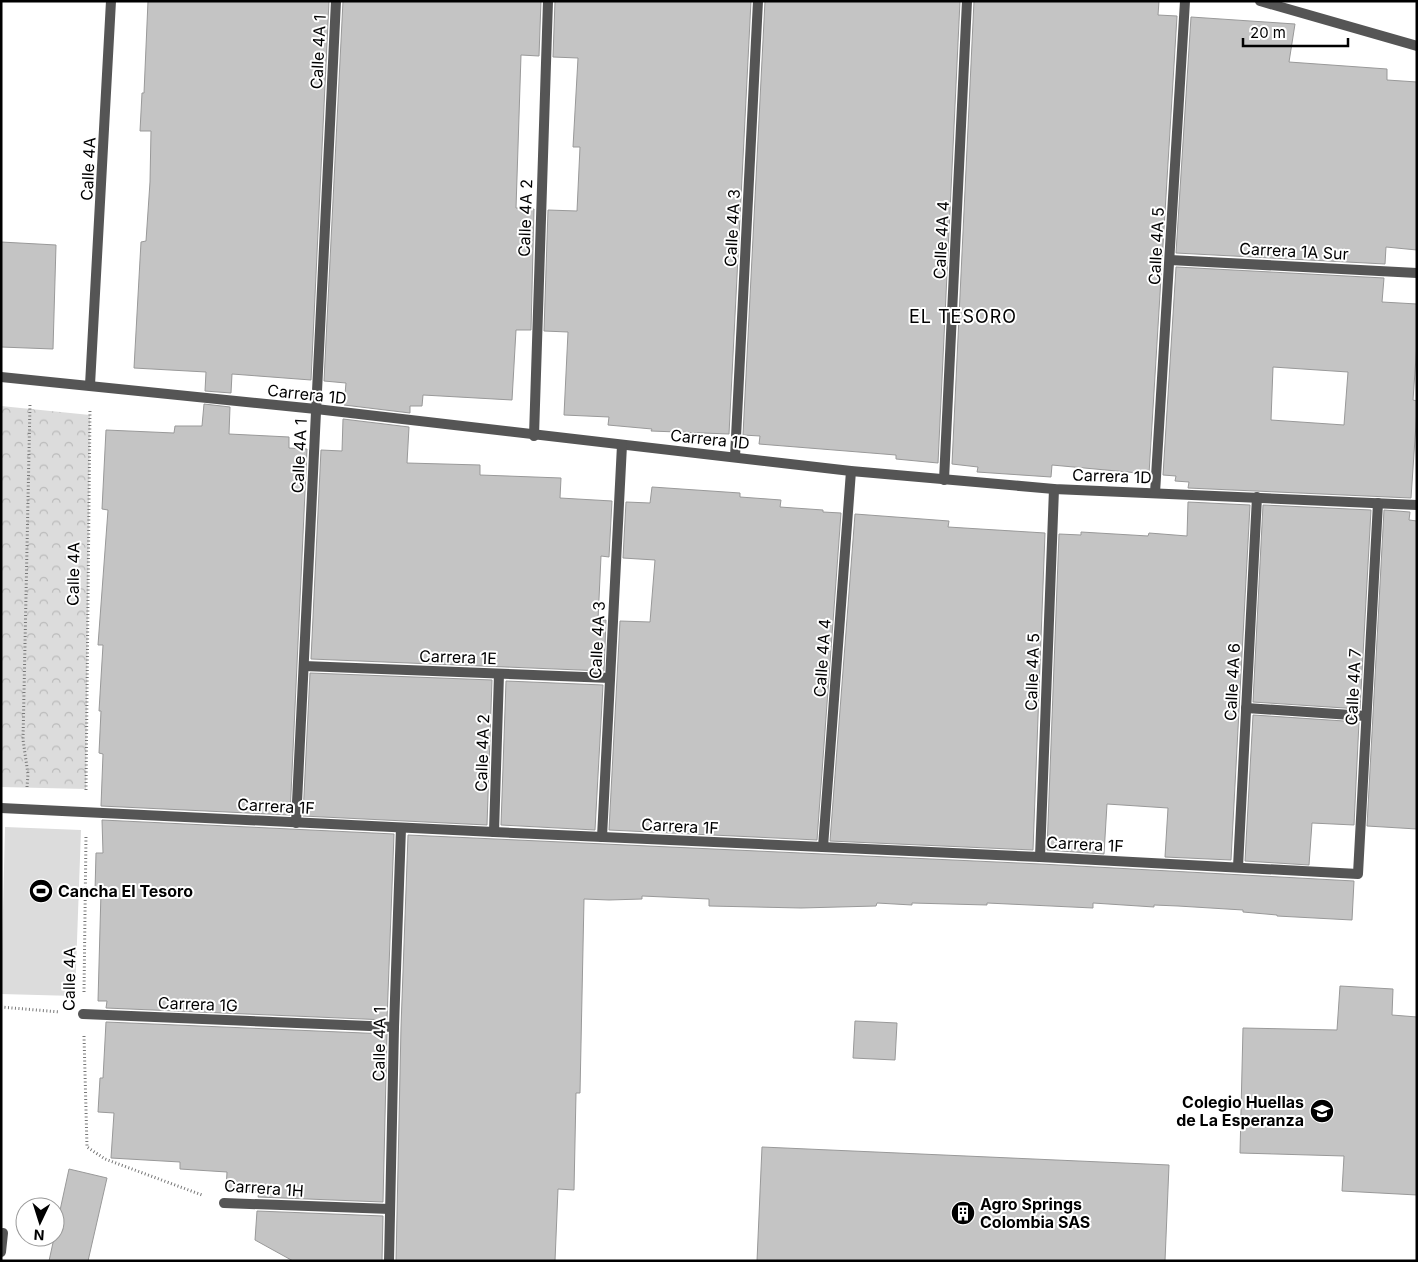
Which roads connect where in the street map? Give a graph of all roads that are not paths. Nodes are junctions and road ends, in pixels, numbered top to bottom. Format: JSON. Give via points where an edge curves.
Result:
{"nodes":[{"id":1,"x":111,"y":1,"type":"edge"},
{"id":2,"x":336,"y":1,"type":"edge"},
{"id":3,"x":548,"y":1,"type":"edge"},
{"id":4,"x":758,"y":1,"type":"edge"},
{"id":5,"x":967,"y":1,"type":"edge"},
{"id":6,"x":1185,"y":1,"type":"edge"},
{"id":7,"x":1260,"y":1,"type":"edge"},
{"id":8,"x":1417,"y":46,"type":"edge"},
{"id":9,"x":1170,"y":260,"type":"junction"},
{"id":10,"x":1417,"y":273,"type":"edge"},
{"id":11,"x":1,"y":377,"type":"edge"},
{"id":12,"x":90,"y":386,"type":"junction"},
{"id":13,"x":316,"y":410,"type":"junction"},
{"id":14,"x":534,"y":436,"type":"junction"},
{"id":15,"x":622,"y":445,"type":"junction"},
{"id":16,"x":735,"y":457,"type":"junction"},
{"id":17,"x":851,"y":471,"type":"junction"},
{"id":18,"x":944,"y":480,"type":"junction"},
{"id":19,"x":1054,"y":489,"type":"junction"},
{"id":20,"x":1155,"y":493,"type":"junction"},
{"id":21,"x":1257,"y":497,"type":"junction"},
{"id":22,"x":1378,"y":503,"type":"junction"},
{"id":23,"x":1417,"y":505,"type":"edge"},
{"id":24,"x":304,"y":666,"type":"junction"},
{"id":25,"x":499,"y":674,"type":"junction"},
{"id":26,"x":610,"y":678,"type":"junction"},
{"id":27,"x":1246,"y":708,"type":"junction"},
{"id":28,"x":1366,"y":716,"type":"junction"},
{"id":29,"x":1,"y":808,"type":"edge"},
{"id":30,"x":296,"y":823,"type":"junction"},
{"id":31,"x":401,"y":828,"type":"junction"},
{"id":32,"x":494,"y":832,"type":"junction"},
{"id":33,"x":602,"y":837,"type":"junction"},
{"id":34,"x":823,"y":847,"type":"junction"},
{"id":35,"x":1040,"y":856,"type":"junction"},
{"id":36,"x":1238,"y":868,"type":"junction"},
{"id":37,"x":1358,"y":874,"type":"joint"},
{"id":38,"x":83,"y":1014,"type":"road end"},
{"id":39,"x":394,"y":1027,"type":"junction"},
{"id":40,"x":224,"y":1203,"type":"road end"},
{"id":41,"x":390,"y":1209,"type":"junction"},
{"id":42,"x":3,"y":1233,"type":"dead end"},
{"id":43,"x":1,"y":1252,"type":"edge"},
{"id":44,"x":389,"y":1261,"type":"edge"}],
"edges":[{"from":1,"to":12,"type":"street","name":"Calle 4A"},
{"from":2,"to":13,"type":"street","name":"Calle 4A 1"},
{"from":3,"to":14,"type":"street","name":"Calle 4A 2"},
{"from":4,"to":16,"type":"street","name":"Calle 4A 3"},
{"from":5,"to":18,"type":"street","name":"Calle 4A 4"},
{"from":6,"to":9,"type":"street","name":"Calle 4A 5"},
{"from":7,"to":8,"type":"street"},
{"from":9,"to":10,"type":"street","name":"Carrera 1A Sur"},
{"from":9,"to":20,"type":"street","name":"Calle 4A 5"},
{"from":11,"to":12,"type":"street","name":"Carrera 1D"},
{"from":12,"to":13,"type":"street","name":"Carrera 1D"},
{"from":13,"to":14,"type":"street","name":"Carrera 1D"},
{"from":13,"to":24,"type":"street","name":"Calle 4A 1"},
{"from":14,"to":15,"type":"street","name":"Carrera 1D"},
{"from":15,"to":16,"type":"street","name":"Carrera 1D"},
{"from":15,"to":26,"type":"street","name":"Calle 4A 3"},
{"from":16,"to":17,"type":"street","name":"Carrera 1D"},
{"from":17,"to":18,"type":"street","name":"Carrera 1D"},
{"from":17,"to":34,"type":"street","name":"Calle 4A 4"},
{"from":18,"to":19,"type":"street","name":"Carrera 1D"},
{"from":19,"to":20,"type":"street","name":"Carrera 1D"},
{"from":19,"to":35,"type":"street","name":"Calle 4A 5"},
{"from":20,"to":21,"type":"street","name":"Carrera 1D"},
{"from":21,"to":22,"type":"street","name":"Carrera 1D"},
{"from":21,"to":27,"type":"street","name":"Calle 4A 6"},
{"from":22,"to":23,"type":"street","name":"Carrera 1D"},
{"from":22,"to":28,"type":"street","name":"Calle 4A 7"},
{"from":24,"to":25,"type":"street","name":"Carrera 1E"},
{"from":24,"to":30,"type":"street","name":"Calle 4A 1"},
{"from":25,"to":26,"type":"street","name":"Carrera 1E"},
{"from":25,"to":32,"type":"street","name":"Calle 4A 2"},
{"from":26,"to":33,"type":"street","name":"Calle 4A 3"},
{"from":27,"to":28,"type":"street"},
{"from":27,"to":36,"type":"street","name":"Calle 4A 6"},
{"from":28,"to":37,"type":"street","name":"Calle 4A 7"},
{"from":29,"to":30,"type":"street","name":"Carrera 1F"},
{"from":30,"to":31,"type":"street","name":"Carrera 1F"},
{"from":31,"to":32,"type":"street","name":"Carrera 1F"},
{"from":31,"to":39,"type":"street","name":"Calle 4A 1"},
{"from":32,"to":33,"type":"street","name":"Carrera 1F"},
{"from":33,"to":34,"type":"street","name":"Carrera 1F"},
{"from":34,"to":35,"type":"street","name":"Carrera 1F"},
{"from":35,"to":36,"type":"street","name":"Carrera 1F"},
{"from":36,"to":37,"type":"street","name":"Carrera 1F"},
{"from":38,"to":39,"type":"street","name":"Carrera 1G"},
{"from":39,"to":41,"type":"street","name":"Calle 4A 1"},
{"from":40,"to":41,"type":"street","name":"Carrera 1H"},
{"from":41,"to":44,"type":"street","name":"Calle 4A 1"},
{"from":42,"to":43,"type":"street"}]}
